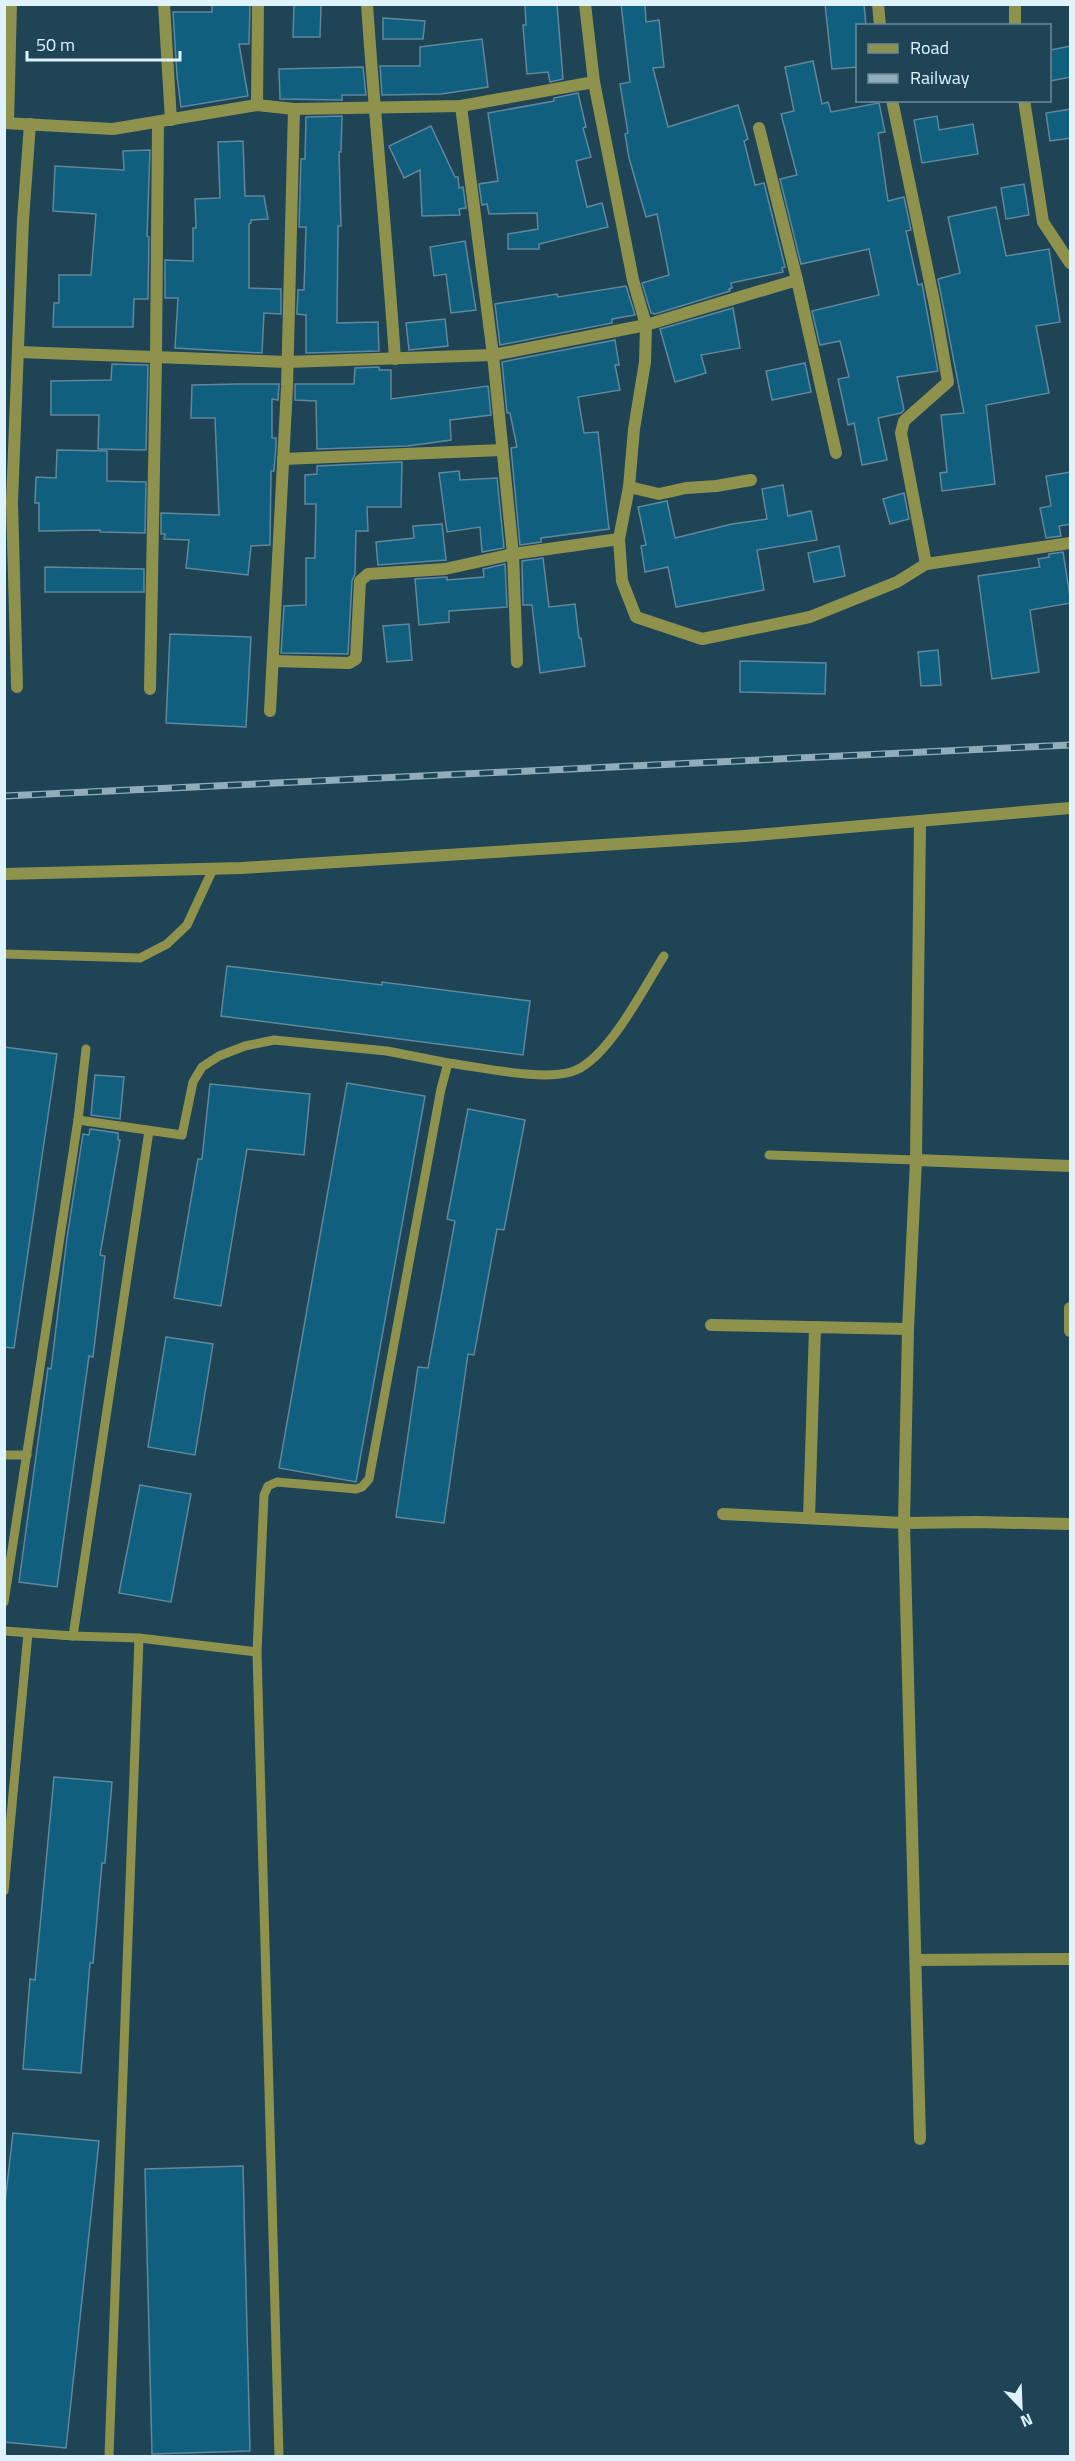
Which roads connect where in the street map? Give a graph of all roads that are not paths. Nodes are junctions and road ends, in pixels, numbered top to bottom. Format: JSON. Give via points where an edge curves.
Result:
{"nodes":[{"id":1,"x":11,"y":4,"type":"edge"},
{"id":2,"x":164,"y":4,"type":"edge"},
{"id":3,"x":258,"y":4,"type":"edge"},
{"id":4,"x":367,"y":4,"type":"edge"},
{"id":5,"x":585,"y":4,"type":"edge"},
{"id":6,"x":878,"y":4,"type":"edge"},
{"id":7,"x":1015,"y":4,"type":"edge"},
{"id":8,"x":880,"y":24,"type":"edge"},
{"id":9,"x":1015,"y":24,"type":"edge"},
{"id":10,"x":594,"y":82,"type":"junction"},
{"id":11,"x":892,"y":102,"type":"edge"},
{"id":12,"x":1024,"y":102,"type":"edge"},
{"id":13,"x":257,"y":105,"type":"junction"},
{"id":14,"x":374,"y":106,"type":"junction"},
{"id":15,"x":461,"y":106,"type":"junction"},
{"id":16,"x":294,"y":109,"type":"junction"},
{"id":17,"x":164,"y":121,"type":"junction"},
{"id":18,"x":6,"y":123,"type":"edge"},
{"id":19,"x":30,"y":124,"type":"junction"},
{"id":20,"x":759,"y":128,"type":"dead end"},
{"id":21,"x":1071,"y":263,"type":"edge"},
{"id":22,"x":796,"y":280,"type":"junction"},
{"id":23,"x":646,"y":325,"type":"junction"},
{"id":24,"x":18,"y":352,"type":"junction"},
{"id":25,"x":493,"y":355,"type":"junction"},
{"id":26,"x":156,"y":358,"type":"junction"},
{"id":27,"x":395,"y":359,"type":"junction"},
{"id":28,"x":287,"y":362,"type":"junction"},
{"id":29,"x":502,"y":450,"type":"junction"},
{"id":30,"x":836,"y":453,"type":"dead end"},
{"id":31,"x":283,"y":459,"type":"junction"},
{"id":32,"x":751,"y":480,"type":"dead end"},
{"id":33,"x":629,"y":487,"type":"junction"},
{"id":34,"x":619,"y":539,"type":"junction"},
{"id":35,"x":1071,"y":543,"type":"edge"},
{"id":36,"x":513,"y":554,"type":"junction"},
{"id":37,"x":926,"y":564,"type":"junction"},
{"id":38,"x":10,"y":626,"type":"edge"},
{"id":39,"x":273,"y":661,"type":"junction"},
{"id":40,"x":517,"y":662,"type":"dead end"},
{"id":41,"x":17,"y":687,"type":"dead end"},
{"id":42,"x":150,"y":689,"type":"dead end"},
{"id":43,"x":270,"y":711,"type":"dead end"},
{"id":44,"x":1071,"y":808,"type":"edge"},
{"id":45,"x":920,"y":822,"type":"junction"},
{"id":46,"x":213,"y":869,"type":"junction"},
{"id":47,"x":4,"y":874,"type":"edge"},
{"id":48,"x":4,"y":954,"type":"edge"},
{"id":49,"x":664,"y":956,"type":"dead end"},
{"id":50,"x":86,"y":1049,"type":"dead end"},
{"id":51,"x":448,"y":1063,"type":"junction"},
{"id":52,"x":78,"y":1120,"type":"junction"},
{"id":53,"x":149,"y":1131,"type":"junction"},
{"id":54,"x":769,"y":1155,"type":"dead end"},
{"id":55,"x":915,"y":1160,"type":"junction"},
{"id":56,"x":1071,"y":1166,"type":"edge"},
{"id":57,"x":1071,"y":1308,"type":"edge"},
{"id":58,"x":711,"y":1325,"type":"dead end"},
{"id":59,"x":815,"y":1327,"type":"junction"},
{"id":60,"x":908,"y":1329,"type":"junction"},
{"id":61,"x":1070,"y":1331,"type":"edge"},
{"id":62,"x":4,"y":1455,"type":"edge"},
{"id":63,"x":27,"y":1455,"type":"junction"},
{"id":64,"x":723,"y":1514,"type":"dead end"},
{"id":65,"x":809,"y":1518,"type":"junction"},
{"id":66,"x":904,"y":1523,"type":"junction"},
{"id":67,"x":1071,"y":1524,"type":"edge"},
{"id":68,"x":4,"y":1602,"type":"edge"},
{"id":69,"x":4,"y":1631,"type":"edge"},
{"id":70,"x":28,"y":1633,"type":"junction"},
{"id":71,"x":73,"y":1636,"type":"junction"},
{"id":72,"x":139,"y":1638,"type":"junction"},
{"id":73,"x":257,"y":1652,"type":"junction"},
{"id":74,"x":4,"y":1891,"type":"edge"},
{"id":75,"x":1071,"y":1959,"type":"edge"},
{"id":76,"x":916,"y":1960,"type":"junction"},
{"id":77,"x":920,"y":2139,"type":"dead end"},
{"id":78,"x":109,"y":2457,"type":"edge"},
{"id":79,"x":279,"y":2457,"type":"edge"}],
"edges":[{"from":1,"to":18,"type":"street"},
{"from":2,"to":17,"type":"street"},
{"from":3,"to":13,"type":"street"},
{"from":4,"to":14,"type":"street"},
{"from":5,"to":10,"type":"street"},
{"from":6,"to":8,"type":"street"},
{"from":7,"to":9,"type":"street"},
{"from":10,"to":15,"type":"street"},
{"from":10,"to":23,"type":"street","via":[[633,280]]},
{"from":11,"to":37,"type":"street","via":[[948,382],[904,422],[901,433]]},
{"from":12,"to":21,"type":"street","via":[[1043,222]]},
{"from":13,"to":16,"type":"street"},
{"from":13,"to":17,"type":"street"},
{"from":14,"to":15,"type":"street"},
{"from":14,"to":16,"type":"street"},
{"from":14,"to":27,"type":"street","via":[[384,190]]},
{"from":15,"to":25,"type":"street"},
{"from":16,"to":28,"type":"street"},
{"from":17,"to":19,"type":"street","via":[[112,129]]},
{"from":17,"to":26,"type":"street"},
{"from":18,"to":19,"type":"street"},
{"from":19,"to":24,"type":"street"},
{"from":20,"to":22,"type":"street"},
{"from":22,"to":23,"type":"street"},
{"from":22,"to":30,"type":"street"},
{"from":23,"to":25,"type":"street"},
{"from":23,"to":33,"type":"street"},
{"from":24,"to":26,"type":"street"},
{"from":24,"to":38,"type":"street"},
{"from":25,"to":27,"type":"street"},
{"from":25,"to":29,"type":"street"},
{"from":26,"to":28,"type":"street"},
{"from":26,"to":42,"type":"street"},
{"from":27,"to":28,"type":"street"},
{"from":28,"to":31,"type":"street"},
{"from":29,"to":31,"type":"street"},
{"from":29,"to":36,"type":"street"},
{"from":31,"to":39,"type":"street"},
{"from":32,"to":33,"type":"street","via":[[659,494]]},
{"from":33,"to":34,"type":"street"},
{"from":34,"to":36,"type":"street"},
{"from":34,"to":37,"type":"street","via":[[622,580],[636,617],[702,639],[810,616],[897,582]]},
{"from":35,"to":37,"type":"street"},
{"from":36,"to":39,"type":"street","via":[[445,569],[368,574],[360,581],[356,659],[349,663]]},
{"from":36,"to":40,"type":"street"},
{"from":38,"to":41,"type":"street"},
{"from":39,"to":43,"type":"street"},
{"from":44,"to":45,"type":"street"},
{"from":45,"to":46,"type":"street"},
{"from":45,"to":55,"type":"street"},
{"from":46,"to":47,"type":"street"},
{"from":46,"to":48,"type":"lane","via":[[187,925],[167,944],[140,958]]},
{"from":49,"to":51,"type":"lane","via":[[609,1043],[589,1064],[572,1072],[550,1074]]},
{"from":50,"to":52,"type":"lane"},
{"from":51,"to":53,"type":"lane","via":[[387,1051],[274,1040],[245,1046],[202,1067],[192,1082],[182,1135]]},
{"from":51,"to":73,"type":"lane","via":[[369,1479],[356,1489],[277,1482],[268,1486],[264,1495]]},
{"from":52,"to":53,"type":"lane"},
{"from":52,"to":63,"type":"lane"},
{"from":53,"to":71,"type":"lane"},
{"from":54,"to":55,"type":"lane"},
{"from":55,"to":56,"type":"street"},
{"from":55,"to":60,"type":"street"},
{"from":57,"to":61,"type":"street"},
{"from":58,"to":59,"type":"street"},
{"from":59,"to":60,"type":"street"},
{"from":59,"to":65,"type":"street"},
{"from":60,"to":66,"type":"street"},
{"from":62,"to":63,"type":"lane"},
{"from":63,"to":68,"type":"lane"},
{"from":64,"to":65,"type":"street"},
{"from":65,"to":66,"type":"street"},
{"from":66,"to":67,"type":"street"},
{"from":66,"to":76,"type":"street"},
{"from":69,"to":70,"type":"lane"},
{"from":70,"to":71,"type":"lane"},
{"from":70,"to":74,"type":"lane"},
{"from":71,"to":72,"type":"lane"},
{"from":72,"to":73,"type":"lane"},
{"from":72,"to":78,"type":"lane"},
{"from":73,"to":79,"type":"lane"},
{"from":75,"to":76,"type":"street"},
{"from":76,"to":77,"type":"street"}]}
